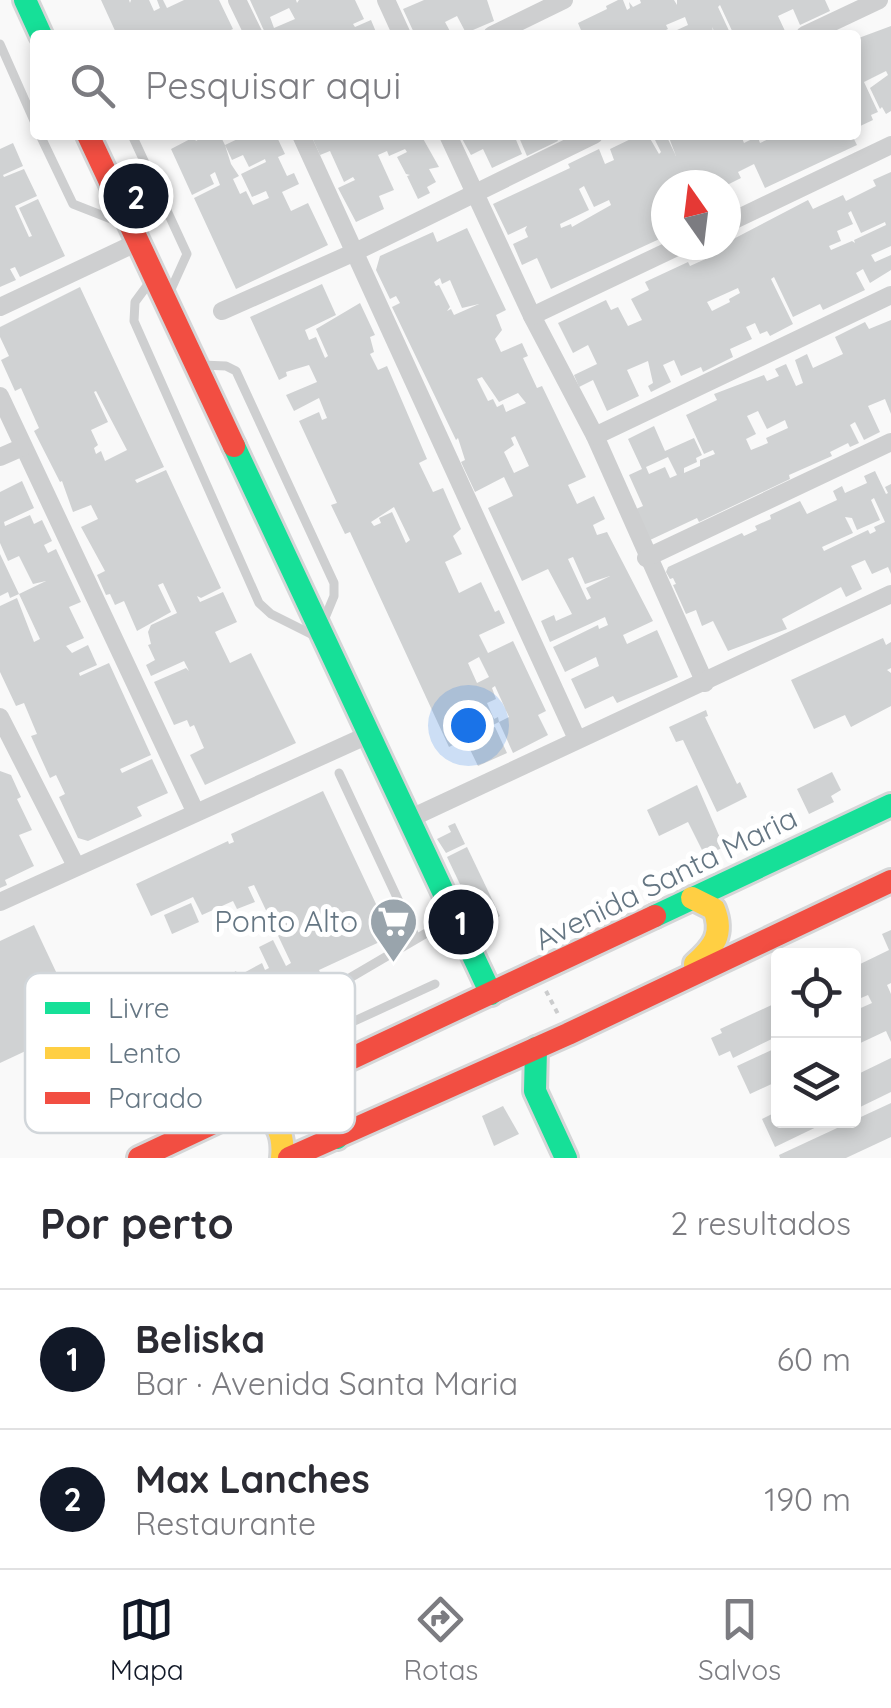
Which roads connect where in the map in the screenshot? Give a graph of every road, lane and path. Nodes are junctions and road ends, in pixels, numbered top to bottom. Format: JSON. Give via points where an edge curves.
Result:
{"nodes":[{"id":1,"x":25,"y":0,"type":"edge"},
{"id":2,"x":238,"y":0,"type":"edge"},
{"id":3,"x":386,"y":0,"type":"edge"},
{"id":4,"x":564,"y":0,"type":"edge"},
{"id":5,"x":878,"y":0,"type":"edge"},
{"id":6,"x":39,"y":30,"type":"edge"},
{"id":7,"x":252,"y":30,"type":"edge"},
{"id":8,"x":400,"y":30,"type":"edge"},
{"id":9,"x":502,"y":30,"type":"edge"},
{"id":10,"x":815,"y":30,"type":"edge"},
{"id":11,"x":0,"y":44,"type":"edge"},
{"id":12,"x":30,"y":112,"type":"edge"},
{"id":13,"x":42,"y":140,"type":"edge"},
{"id":14,"x":90,"y":140,"type":"edge"},
{"id":15,"x":134,"y":140,"type":"edge"},
{"id":16,"x":302,"y":140,"type":"edge"},
{"id":17,"x":450,"y":140,"type":"edge"},
{"id":18,"x":583,"y":140,"type":"edge"},
{"id":19,"x":891,"y":145,"type":"edge"},
{"id":20,"x":474,"y":192,"type":"junction"},
{"id":21,"x":741,"y":217,"type":"edge"},
{"id":22,"x":134,"y":234,"type":"junction"},
{"id":23,"x":355,"y":252,"type":"junction"},
{"id":24,"x":651,"y":259,"type":"edge"},
{"id":25,"x":154,"y":277,"type":"junction"},
{"id":26,"x":891,"y":295,"type":"edge"},
{"id":27,"x":165,"y":302,"type":"junction"},
{"id":28,"x":0,"y":307,"type":"edge"},
{"id":29,"x":222,"y":310,"type":"dead end"},
{"id":30,"x":532,"y":316,"type":"junction"},
{"id":31,"x":194,"y":365,"type":"junction"},
{"id":32,"x":0,"y":396,"type":"edge"},
{"id":33,"x":595,"y":436,"type":"junction"},
{"id":34,"x":891,"y":442,"type":"edge"},
{"id":35,"x":22,"y":447,"type":"junction"},
{"id":36,"x":0,"y":457,"type":"edge"},
{"id":37,"x":646,"y":558,"type":"junction"},
{"id":38,"x":891,"y":594,"type":"edge"},
{"id":39,"x":321,"y":635,"type":"junction"},
{"id":40,"x":705,"y":683,"type":"junction"},
{"id":41,"x":0,"y":717,"type":"edge"},
{"id":42,"x":368,"y":735,"type":"junction"},
{"id":43,"x":577,"y":739,"type":"junction"},
{"id":44,"x":6,"y":745,"type":"edge"},
{"id":45,"x":339,"y":774,"type":"dead end"},
{"id":46,"x":891,"y":804,"type":"edge"},
{"id":47,"x":195,"y":811,"type":"junction"},
{"id":48,"x":408,"y":819,"type":"junction"},
{"id":49,"x":76,"y":866,"type":"junction"},
{"id":50,"x":891,"y":881,"type":"edge"},
{"id":51,"x":692,"y":898,"type":"junction"},
{"id":52,"x":0,"y":902,"type":"edge"},
{"id":53,"x":454,"y":916,"type":"junction"},
{"id":54,"x":416,"y":938,"type":"junction"},
{"id":55,"x":537,"y":974,"type":"junction"},
{"id":56,"x":355,"y":975,"type":"edge"},
{"id":57,"x":676,"y":980,"type":"junction"},
{"id":58,"x":435,"y":984,"type":"dead end"},
{"id":59,"x":492,"y":994,"type":"junction"},
{"id":60,"x":355,"y":1021,"type":"edge"},
{"id":61,"x":568,"y":1034,"type":"junction"},
{"id":62,"x":536,"y":1048,"type":"junction"},
{"id":63,"x":355,"y":1057,"type":"edge"},
{"id":64,"x":488,"y":1070,"type":"junction"},
{"id":65,"x":535,"y":1091,"type":"junction"},
{"id":66,"x":355,"y":1130,"type":"edge"},
{"id":67,"x":192,"y":1133,"type":"edge"},
{"id":68,"x":282,"y":1133,"type":"edge"},
{"id":69,"x":332,"y":1133,"type":"edge"},
{"id":70,"x":348,"y":1133,"type":"edge"},
{"id":71,"x":337,"y":1138,"type":"junction"},
{"id":72,"x":140,"y":1158,"type":"edge"},
{"id":73,"x":285,"y":1158,"type":"edge"},
{"id":74,"x":566,"y":1158,"type":"edge"}],
"edges":[{"from":1,"to":6,"type":"main road"},
{"from":2,"to":7,"type":"street"},
{"from":3,"to":8,"type":"street"},
{"from":4,"to":9,"type":"street"},
{"from":5,"to":10,"type":"street"},
{"from":11,"to":12,"type":"lane"},
{"from":13,"to":22,"type":"lane","via":[[73,204]]},
{"from":14,"to":22,"type":"main road"},
{"from":15,"to":27,"type":"lane","via":[[187,254]]},
{"from":16,"to":23,"type":"street"},
{"from":17,"to":20,"type":"street"},
{"from":18,"to":20,"type":"street"},
{"from":19,"to":21,"type":"street"},
{"from":20,"to":23,"type":"street"},
{"from":20,"to":30,"type":"street"},
{"from":22,"to":25,"type":"main road"},
{"from":22,"to":28,"type":"street"},
{"from":23,"to":29,"type":"street"},
{"from":23,"to":43,"type":"street"},
{"from":24,"to":30,"type":"street"},
{"from":25,"to":27,"type":"main road"},
{"from":25,"to":39,"type":"lane","via":[[135,302],[134,322],[259,602]]},
{"from":26,"to":33,"type":"street"},
{"from":27,"to":31,"type":"main road"},
{"from":30,"to":33,"type":"street"},
{"from":31,"to":39,"type":"main road"},
{"from":31,"to":39,"type":"lane","via":[[236,371],[336,589]]},
{"from":32,"to":35,"type":"street"},
{"from":33,"to":37,"type":"street"},
{"from":34,"to":37,"type":"street"},
{"from":35,"to":36,"type":"street"},
{"from":35,"to":47,"type":"street"},
{"from":37,"to":40,"type":"street"},
{"from":38,"to":40,"type":"street"},
{"from":39,"to":42,"type":"main road"},
{"from":40,"to":43,"type":"street"},
{"from":41,"to":44,"type":"street"},
{"from":42,"to":47,"type":"street"},
{"from":42,"to":48,"type":"main road"},
{"from":43,"to":48,"type":"street"},
{"from":44,"to":49,"type":"street"},
{"from":45,"to":54,"type":"lane"},
{"from":46,"to":51,"type":"main road","name":"Avenida Santa Maria"},
{"from":47,"to":49,"type":"street"},
{"from":48,"to":53,"type":"main road"},
{"from":49,"to":52,"type":"street"},
{"from":50,"to":57,"type":"main road"},
{"from":51,"to":55,"type":"main road","name":"Avenida Santa Maria"},
{"from":51,"to":57,"type":"main road","via":[[714,908],[720,936]]},
{"from":53,"to":54,"type":"lane"},
{"from":53,"to":59,"type":"main road"},
{"from":54,"to":56,"type":"lane"},
{"from":55,"to":59,"type":"main road","name":"Avenida Santa Maria"},
{"from":55,"to":61,"type":"path"},
{"from":57,"to":61,"type":"main road"},
{"from":58,"to":60,"type":"lane"},
{"from":59,"to":63,"type":"main road","name":"Avenida Santa Maria"},
{"from":61,"to":62,"type":"main road"},
{"from":62,"to":64,"type":"main road"},
{"from":62,"to":65,"type":"main road"},
{"from":64,"to":65,"type":"main road"},
{"from":64,"to":66,"type":"main road"},
{"from":65,"to":74,"type":"main road"},
{"from":67,"to":72,"type":"main road","name":"Avenida Santa Maria"},
{"from":68,"to":73,"type":"main road"},
{"from":69,"to":71,"type":"main road"},
{"from":70,"to":71,"type":"main road"},
{"from":71,"to":73,"type":"main road"}]}
